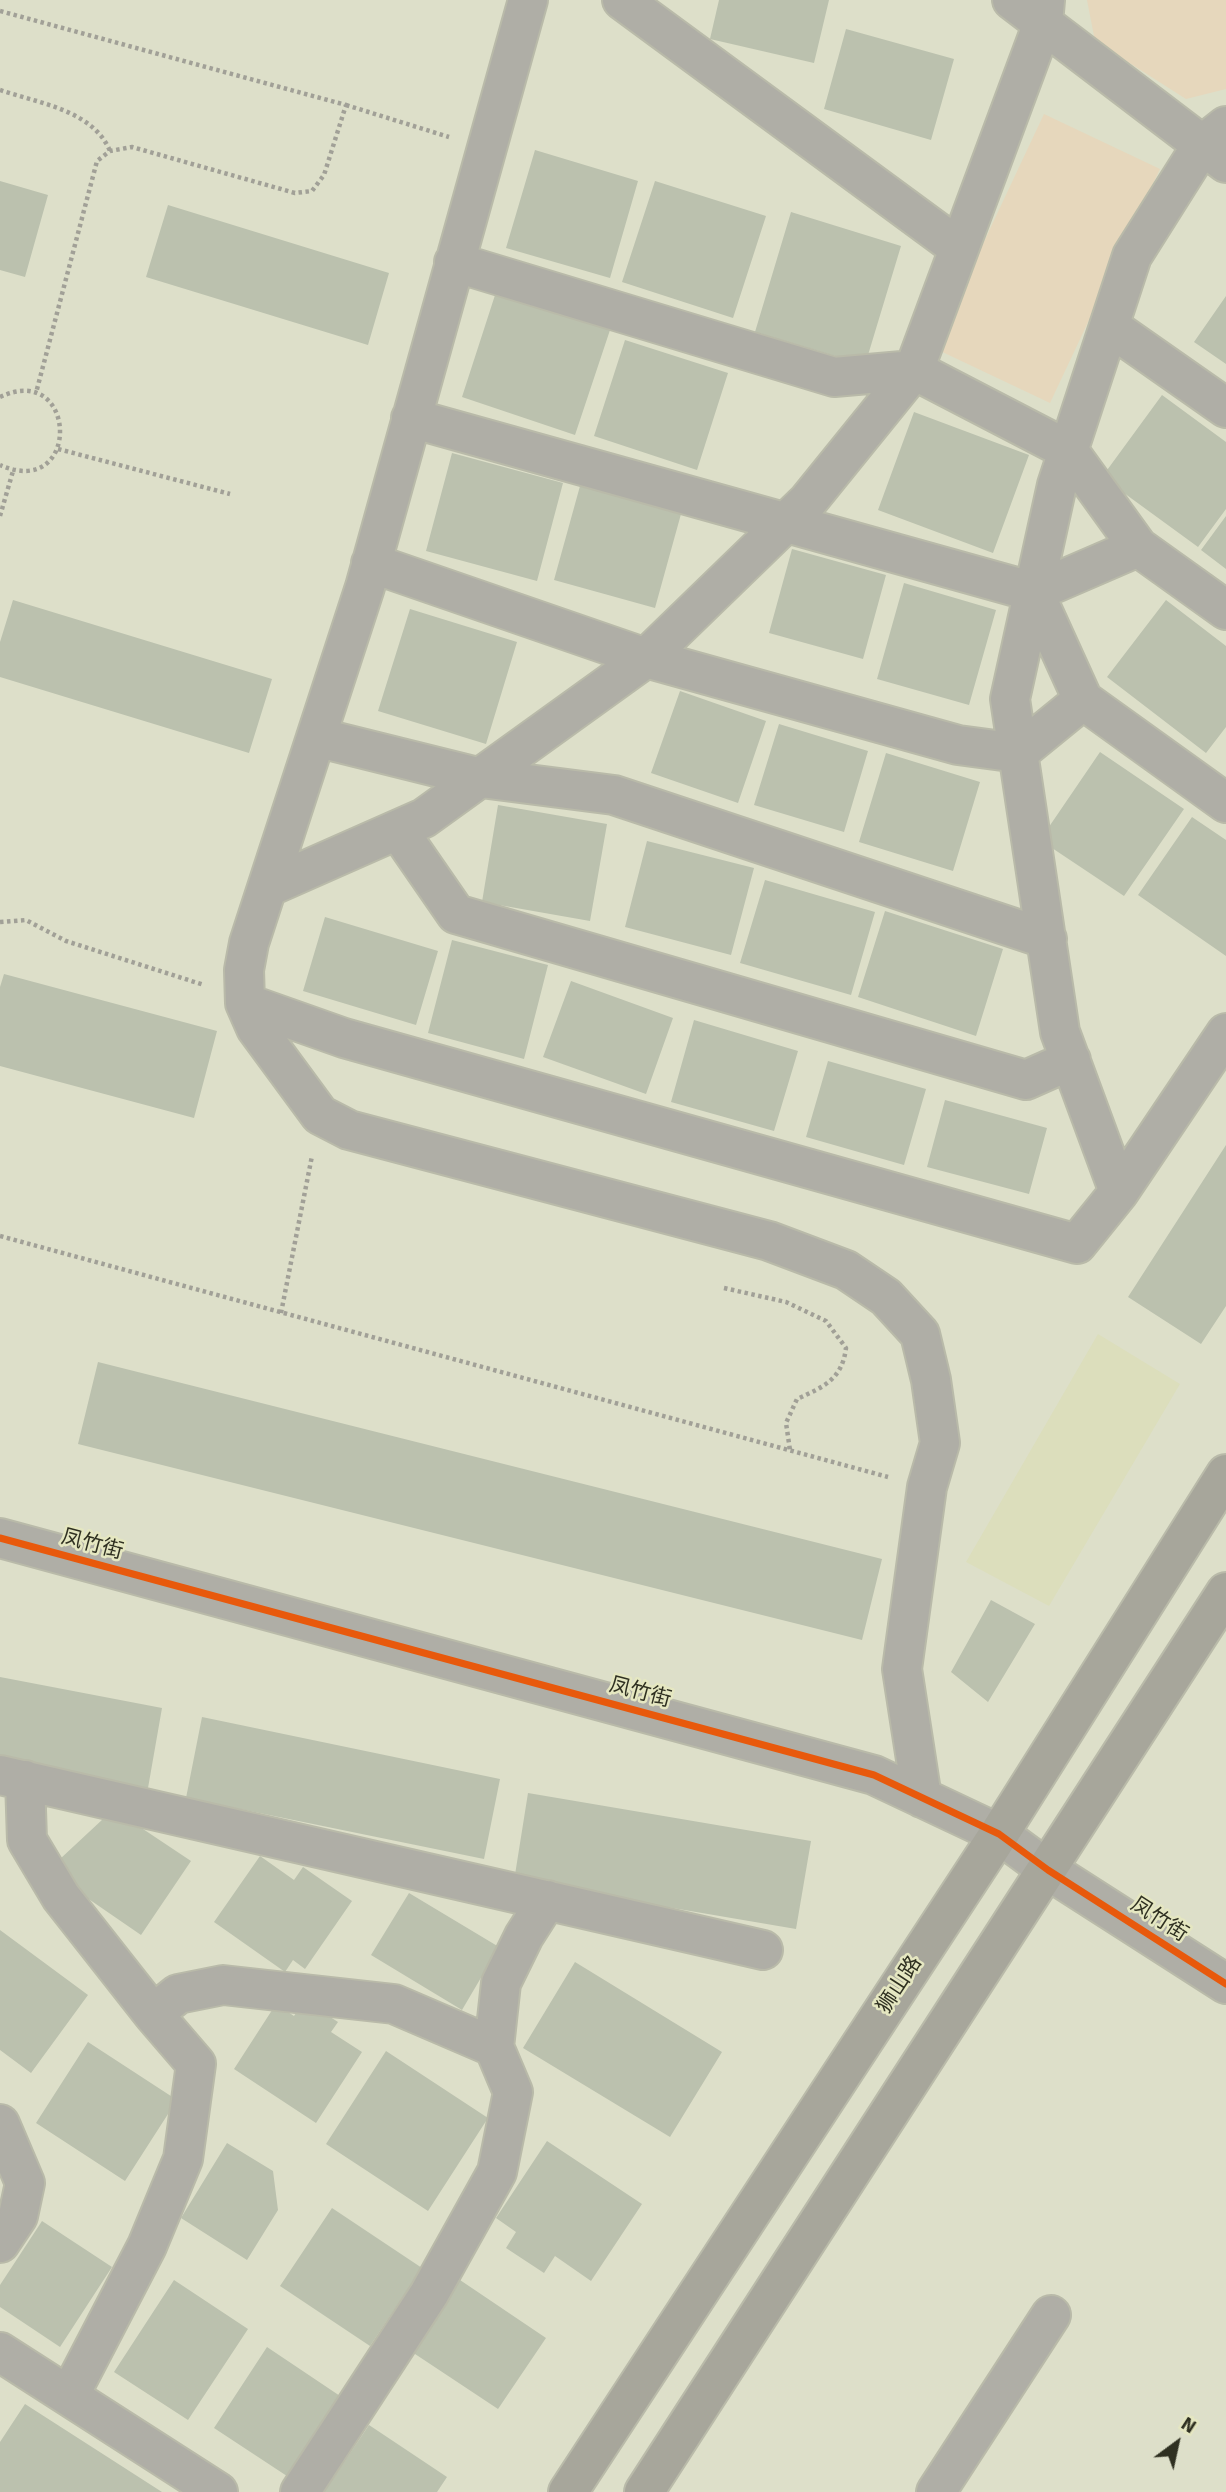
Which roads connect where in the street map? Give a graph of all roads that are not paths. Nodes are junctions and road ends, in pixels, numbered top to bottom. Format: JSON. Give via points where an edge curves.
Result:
{"nodes":[{"id":1,"x":528,"y":0,"type":"edge"},
{"id":2,"x":622,"y":0,"type":"edge"},
{"id":3,"x":1012,"y":0,"type":"edge"},
{"id":4,"x":1044,"y":12,"type":"edge"},
{"id":5,"x":1218,"y":145,"type":"edge"},
{"id":6,"x":960,"y":248,"type":"junction"},
{"id":7,"x":454,"y":262,"type":"junction"},
{"id":8,"x":1109,"y":326,"type":"junction"},
{"id":9,"x":914,"y":370,"type":"junction"},
{"id":10,"x":1226,"y":408,"type":"edge"},
{"id":11,"x":411,"y":418,"type":"junction"},
{"id":12,"x":1068,"y":450,"type":"junction"},
{"id":13,"x":785,"y":523,"type":"junction"},
{"id":14,"x":1138,"y":547,"type":"junction"},
{"id":15,"x":371,"y":563,"type":"junction"},
{"id":16,"x":1034,"y":592,"type":"junction"},
{"id":17,"x":1226,"y":610,"type":"edge"},
{"id":18,"x":646,"y":658,"type":"junction"},
{"id":19,"x":1083,"y":700,"type":"junction"},
{"id":20,"x":316,"y":737,"type":"junction"},
{"id":21,"x":1018,"y":753,"type":"junction"},
{"id":22,"x":481,"y":778,"type":"junction"},
{"id":23,"x":1226,"y":803,"type":"edge"},
{"id":24,"x":398,"y":830,"type":"junction"},
{"id":25,"x":268,"y":887,"type":"junction"},
{"id":26,"x":1046,"y":939,"type":"junction"},
{"id":27,"x":245,"y":1003,"type":"junction"},
{"id":28,"x":1226,"y":1033,"type":"edge"},
{"id":29,"x":1071,"y":1060,"type":"junction"},
{"id":30,"x":1119,"y":1192,"type":"junction"},
{"id":31,"x":1226,"y":1474,"type":"edge"},
{"id":32,"x":0,"y":1538,"type":"edge"},
{"id":33,"x":1226,"y":1592,"type":"edge"},
{"id":34,"x":13,"y":1777,"type":"edge"},
{"id":35,"x":922,"y":1798,"type":"junction"},
{"id":36,"x":999,"y":1834,"type":"junction"},
{"id":37,"x":1048,"y":1870,"type":"junction"},
{"id":38,"x":547,"y":1900,"type":"junction"},
{"id":39,"x":763,"y":1950,"type":"dead end"},
{"id":40,"x":1226,"y":1984,"type":"edge"},
{"id":41,"x":153,"y":2014,"type":"junction"},
{"id":42,"x":494,"y":2047,"type":"junction"},
{"id":43,"x":0,"y":2124,"type":"edge"},
{"id":44,"x":0,"y":2243,"type":"edge"},
{"id":45,"x":1051,"y":2315,"type":"dead end"},
{"id":46,"x":0,"y":2352,"type":"edge"},
{"id":47,"x":69,"y":2396,"type":"junction"},
{"id":48,"x":218,"y":2492,"type":"edge"},
{"id":49,"x":300,"y":2492,"type":"edge"},
{"id":50,"x":568,"y":2492,"type":"edge"},
{"id":51,"x":644,"y":2492,"type":"edge"},
{"id":52,"x":936,"y":2492,"type":"edge"}],
"edges":[{"from":1,"to":7,"type":"street"},
{"from":2,"to":6,"type":"street"},
{"from":3,"to":4,"type":"street"},
{"from":4,"to":5,"type":"street"},
{"from":4,"to":6,"type":"street"},
{"from":5,"to":8,"type":"street","via":[[1132,256]]},
{"from":6,"to":9,"type":"street"},
{"from":7,"to":9,"type":"street","via":[[834,377]]},
{"from":7,"to":11,"type":"street"},
{"from":8,"to":10,"type":"street"},
{"from":8,"to":12,"type":"street"},
{"from":9,"to":12,"type":"street"},
{"from":9,"to":13,"type":"street"},
{"from":11,"to":13,"type":"street"},
{"from":11,"to":15,"type":"street"},
{"from":12,"to":14,"type":"street"},
{"from":12,"to":16,"type":"street","via":[[1056,485]]},
{"from":13,"to":16,"type":"street"},
{"from":13,"to":18,"type":"street"},
{"from":14,"to":16,"type":"street"},
{"from":14,"to":17,"type":"street"},
{"from":15,"to":18,"type":"street"},
{"from":15,"to":20,"type":"street"},
{"from":16,"to":19,"type":"street"},
{"from":16,"to":21,"type":"street","via":[[1010,699]]},
{"from":18,"to":21,"type":"street","via":[[958,745]]},
{"from":18,"to":22,"type":"street"},
{"from":19,"to":21,"type":"street"},
{"from":19,"to":23,"type":"street"},
{"from":20,"to":22,"type":"street"},
{"from":20,"to":25,"type":"street"},
{"from":21,"to":26,"type":"street"},
{"from":22,"to":24,"type":"street","via":[[424,818]]},
{"from":22,"to":26,"type":"street","via":[[614,795]]},
{"from":24,"to":25,"type":"street"},
{"from":24,"to":29,"type":"street","via":[[456,914],[1026,1080]]},
{"from":25,"to":27,"type":"street","via":[[249,943]]},
{"from":26,"to":29,"type":"street","via":[[1060,1032]]},
{"from":27,"to":30,"type":"street","via":[[344,1038],[1077,1244]]},
{"from":27,"to":35,"type":"street","via":[[256,1028],[320,1115],[349,1130],[769,1241],[846,1270],[887,1297],[920,1334],[940,1443],[927,1487],[902,1669]]},
{"from":28,"to":30,"type":"street"},
{"from":29,"to":30,"type":"street"},
{"from":31,"to":36,"type":"main road","name":"狮山路"},
{"from":32,"to":35,"type":"street","name":"凤竹街","via":[[874,1775]]},
{"from":33,"to":37,"type":"main road"},
{"from":34,"to":38,"type":"street"},
{"from":34,"to":41,"type":"street","via":[[27,1840],[61,1897]]},
{"from":35,"to":36,"type":"street","name":"凤竹街"},
{"from":36,"to":37,"type":"street","name":"凤竹街"},
{"from":36,"to":50,"type":"main road","name":"狮山路"},
{"from":37,"to":40,"type":"street","name":"凤竹街"},
{"from":37,"to":51,"type":"main road"},
{"from":38,"to":39,"type":"street"},
{"from":38,"to":42,"type":"street","via":[[501,1983]]},
{"from":41,"to":42,"type":"street","via":[[178,1994],[223,1985],[394,2004]]},
{"from":41,"to":47,"type":"street","via":[[195,2064],[183,2160],[147,2246]]},
{"from":42,"to":49,"type":"street","via":[[513,2092],[497,2172],[429,2294]]},
{"from":43,"to":44,"type":"street","via":[[25,2183],[18,2216]]},
{"from":45,"to":52,"type":"street"},
{"from":46,"to":47,"type":"street"},
{"from":47,"to":48,"type":"street"}]}
